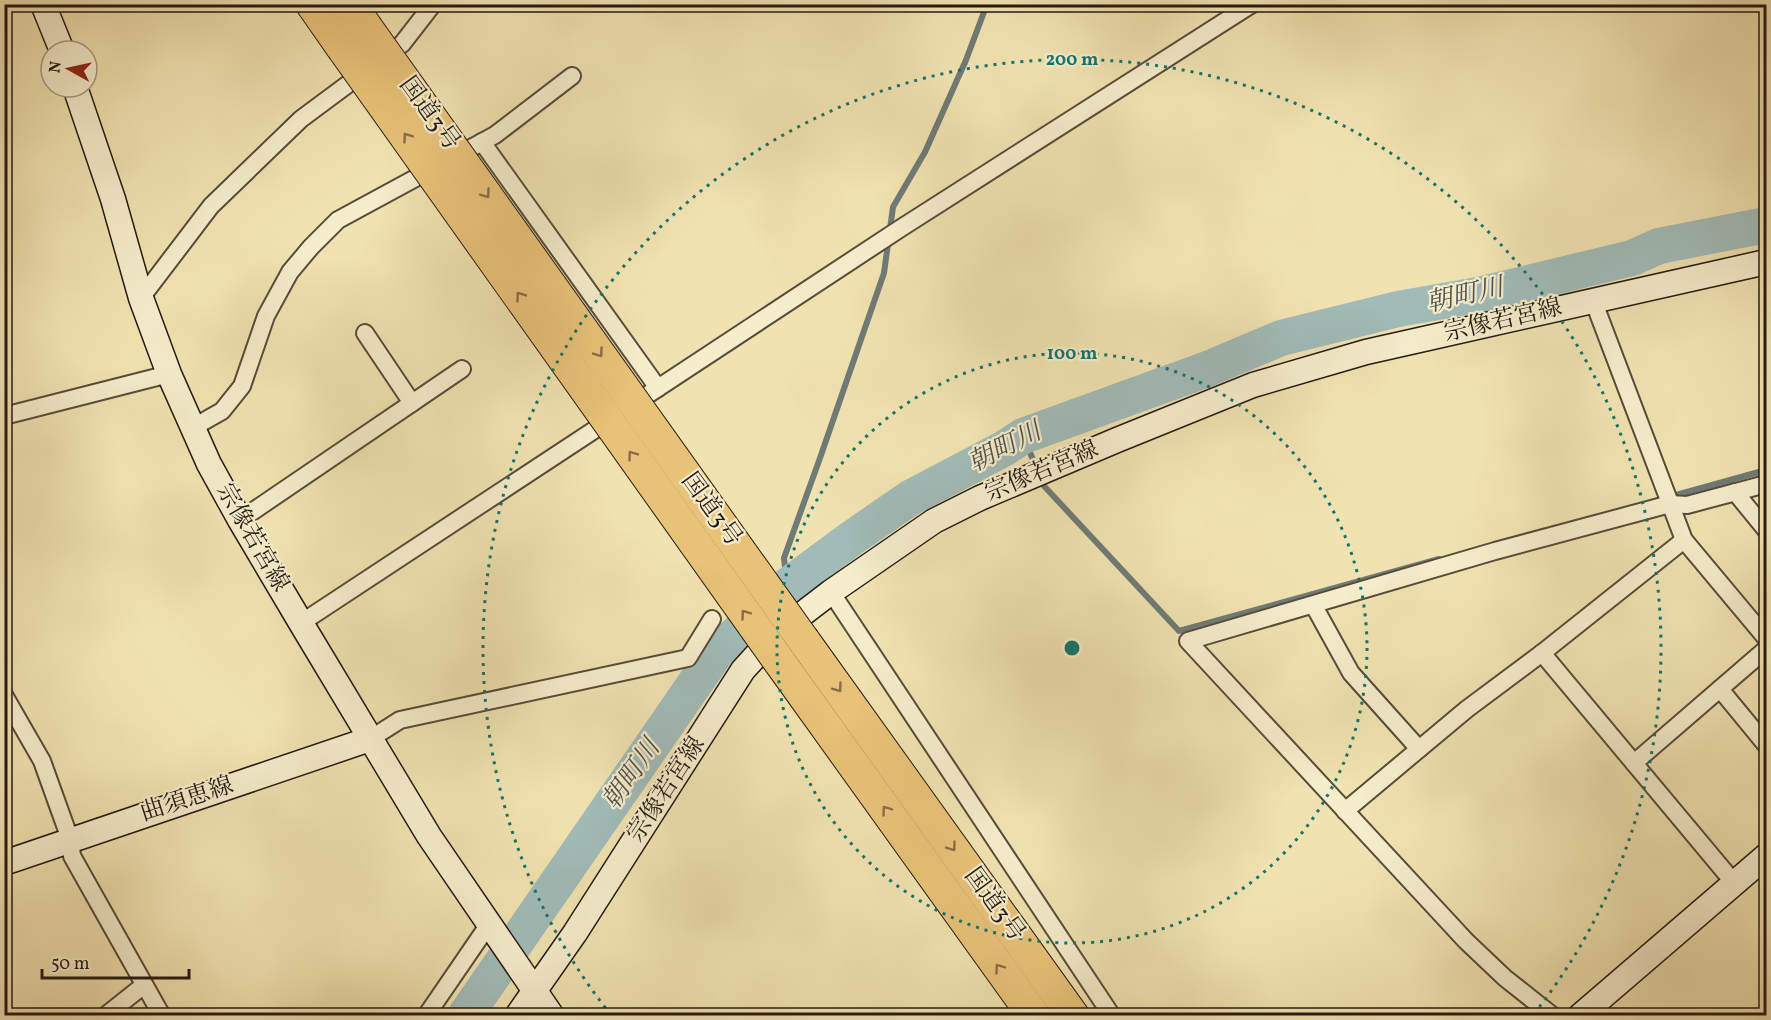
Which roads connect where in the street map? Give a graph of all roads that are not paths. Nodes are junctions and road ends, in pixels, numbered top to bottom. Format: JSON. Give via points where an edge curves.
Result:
{"nodes":[{"id":1,"x":43,"y":4,"type":"edge"},
{"id":2,"x":312,"y":4,"type":"edge"},
{"id":3,"x":433,"y":4,"type":"edge"},
{"id":4,"x":1252,"y":4,"type":"edge"},
{"id":5,"x":358,"y":16,"type":"edge"},
{"id":6,"x":57,"y":39,"type":"edge"},
{"id":7,"x":572,"y":76,"type":"dead end"},
{"id":8,"x":79,"y":99,"type":"edge"},
{"id":9,"x":482,"y":142,"type":"junction"},
{"id":10,"x":1767,"y":262,"type":"edge"},
{"id":11,"x":141,"y":298,"type":"junction"},
{"id":12,"x":1593,"y":300,"type":"junction"},
{"id":13,"x":365,"y":333,"type":"dead end"},
{"id":14,"x":462,"y":369,"type":"dead end"},
{"id":15,"x":169,"y":374,"type":"junction"},
{"id":16,"x":658,"y":388,"type":"junction"},
{"id":17,"x":412,"y":403,"type":"junction"},
{"id":18,"x":4,"y":416,"type":"edge"},
{"id":19,"x":192,"y":428,"type":"junction"},
{"id":20,"x":1767,"y":484,"type":"edge"},
{"id":21,"x":1735,"y":492,"type":"junction"},
{"id":22,"x":1670,"y":504,"type":"junction"},
{"id":23,"x":240,"y":520,"type":"junction"},
{"id":24,"x":1767,"y":530,"type":"edge"},
{"id":25,"x":1684,"y":540,"type":"junction"},
{"id":26,"x":831,"y":592,"type":"junction"},
{"id":27,"x":1314,"y":606,"type":"junction"},
{"id":28,"x":711,"y":619,"type":"dead end"},
{"id":29,"x":301,"y":623,"type":"junction"},
{"id":30,"x":1767,"y":638,"type":"edge"},
{"id":31,"x":1767,"y":649,"type":"edge"},
{"id":32,"x":1542,"y":653,"type":"junction"},
{"id":33,"x":1720,"y":690,"type":"junction"},
{"id":34,"x":4,"y":695,"type":"edge"},
{"id":35,"x":370,"y":739,"type":"junction"},
{"id":36,"x":1767,"y":744,"type":"edge"},
{"id":37,"x":1419,"y":749,"type":"junction"},
{"id":38,"x":1634,"y":763,"type":"junction"},
{"id":39,"x":1345,"y":811,"type":"junction"},
{"id":40,"x":70,"y":839,"type":"junction"},
{"id":41,"x":1767,"y":856,"type":"edge"},
{"id":42,"x":4,"y":862,"type":"edge"},
{"id":43,"x":1735,"y":884,"type":"junction"},
{"id":44,"x":489,"y":924,"type":"junction"},
{"id":45,"x":144,"y":985,"type":"junction"},
{"id":46,"x":534,"y":991,"type":"junction"},
{"id":47,"x":105,"y":1016,"type":"edge"},
{"id":48,"x":162,"y":1016,"type":"edge"},
{"id":49,"x":426,"y":1016,"type":"edge"},
{"id":50,"x":517,"y":1016,"type":"edge"},
{"id":51,"x":552,"y":1016,"type":"edge"},
{"id":52,"x":1034,"y":1016,"type":"edge"},
{"id":53,"x":1073,"y":1016,"type":"edge"},
{"id":54,"x":1112,"y":1016,"type":"edge"},
{"id":55,"x":1553,"y":1016,"type":"edge"},
{"id":56,"x":1580,"y":1016,"type":"edge"}],
"edges":[{"from":1,"to":6,"type":"main road"},
{"from":52,"to":2,"type":"highway","name":"国道3号","one_way":true,"bridge":true},
{"from":3,"to":11,"type":"street","via":[[402,44],[301,119],[211,206]]},
{"from":4,"to":16,"type":"street"},
{"from":5,"to":53,"type":"highway","name":"国道3号","one_way":true,"bridge":true},
{"from":7,"to":9,"type":"street"},
{"from":8,"to":11,"type":"main road","name":"宗像若宮線"},
{"from":9,"to":16,"type":"street"},
{"from":9,"to":19,"type":"street","via":[[338,220],[310,247],[290,272],[266,316],[242,387],[222,411]]},
{"from":10,"to":12,"type":"main road","name":"宗像若宮線"},
{"from":11,"to":15,"type":"main road","name":"宗像若宮線"},
{"from":12,"to":22,"type":"street"},
{"from":12,"to":26,"type":"main road","name":"宗像若宮線","via":[[1366,352],[1253,385],[934,521]]},
{"from":13,"to":17,"type":"street"},
{"from":14,"to":17,"type":"street"},
{"from":15,"to":18,"type":"street"},
{"from":15,"to":19,"type":"main road","name":"宗像若宮線"},
{"from":16,"to":29,"type":"street"},
{"from":17,"to":23,"type":"street"},
{"from":19,"to":23,"type":"main road","name":"宗像若宮線"},
{"from":20,"to":21,"type":"street"},
{"from":21,"to":22,"type":"street","via":[[1687,505]]},
{"from":21,"to":24,"type":"street"},
{"from":22,"to":25,"type":"street"},
{"from":22,"to":27,"type":"street","via":[[1495,551]]},
{"from":23,"to":29,"type":"main road","name":"宗像若宮線"},
{"from":25,"to":30,"type":"street"},
{"from":25,"to":32,"type":"street"},
{"from":26,"to":46,"type":"main road","name":"宗像若宮線","via":[[784,628],[743,670]]},
{"from":26,"to":54,"type":"street"},
{"from":27,"to":37,"type":"street","via":[[1351,674]]},
{"from":27,"to":39,"type":"street","via":[[1188,641]]},
{"from":28,"to":35,"type":"street","via":[[688,658],[400,720]]},
{"from":29,"to":35,"type":"main road","name":"宗像若宮線"},
{"from":31,"to":33,"type":"street"},
{"from":32,"to":37,"type":"street"},
{"from":32,"to":38,"type":"street"},
{"from":33,"to":36,"type":"street"},
{"from":33,"to":38,"type":"street"},
{"from":34,"to":40,"type":"street","via":[[42,761]]},
{"from":35,"to":40,"type":"main road","name":"曲須恵線"},
{"from":35,"to":44,"type":"main road","name":"宗像若宮線"},
{"from":37,"to":39,"type":"street"},
{"from":38,"to":43,"type":"street"},
{"from":39,"to":55,"type":"street","via":[[1466,941]]},
{"from":40,"to":42,"type":"main road","name":"曲須恵線"},
{"from":40,"to":45,"type":"street","via":[[72,856]]},
{"from":41,"to":43,"type":"main road"},
{"from":43,"to":56,"type":"main road"},
{"from":44,"to":46,"type":"main road","name":"宗像若宮線"},
{"from":44,"to":49,"type":"street"},
{"from":45,"to":47,"type":"street"},
{"from":45,"to":48,"type":"street"},
{"from":46,"to":50,"type":"main road"},
{"from":46,"to":51,"type":"main road"}]}
